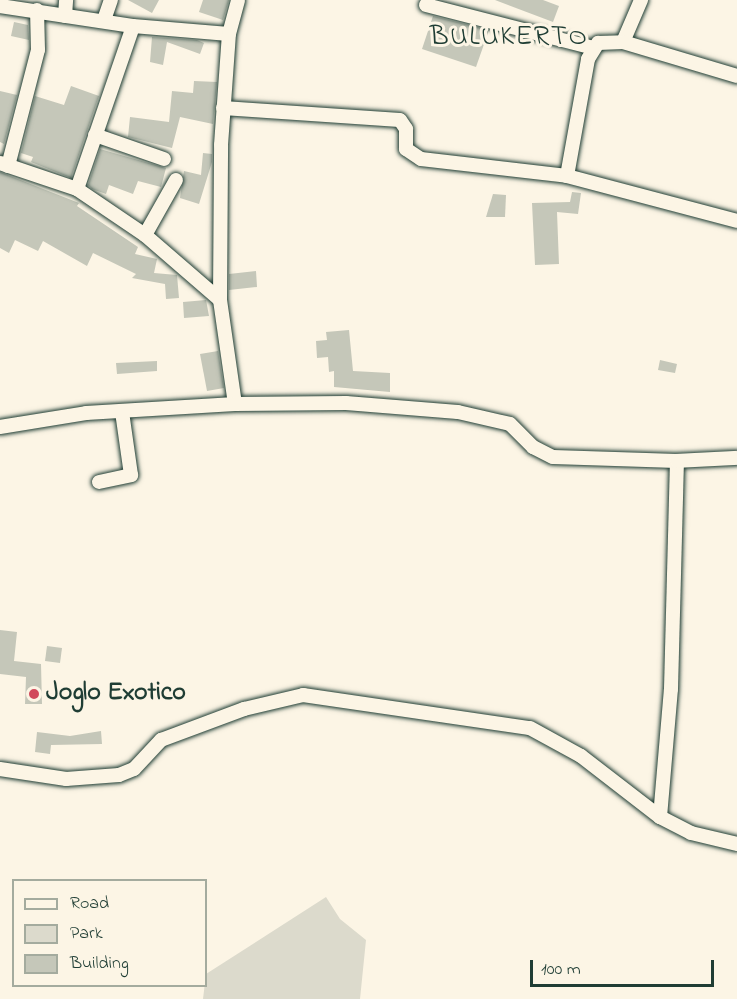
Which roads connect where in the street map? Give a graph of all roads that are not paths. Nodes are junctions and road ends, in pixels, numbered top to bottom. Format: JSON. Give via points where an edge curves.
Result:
{"nodes":[{"id":1,"x":66,"y":0,"type":"edge"},
{"id":2,"x":111,"y":0,"type":"edge"},
{"id":3,"x":238,"y":0,"type":"edge"},
{"id":4,"x":641,"y":0,"type":"edge"},
{"id":5,"x":426,"y":5,"type":"dead end"},
{"id":6,"x":0,"y":6,"type":"edge"},
{"id":7,"x":37,"y":10,"type":"junction"},
{"id":8,"x":65,"y":16,"type":"junction"},
{"id":9,"x":104,"y":20,"type":"junction"},
{"id":10,"x":134,"y":26,"type":"junction"},
{"id":11,"x":229,"y":34,"type":"junction"},
{"id":12,"x":623,"y":42,"type":"junction"},
{"id":13,"x":593,"y":48,"type":"junction"},
{"id":14,"x":737,"y":76,"type":"edge"},
{"id":15,"x":223,"y":108,"type":"junction"},
{"id":16,"x":95,"y":135,"type":"junction"},
{"id":17,"x":164,"y":159,"type":"dead end"},
{"id":18,"x":4,"y":164,"type":"edge"},
{"id":19,"x":567,"y":176,"type":"junction"},
{"id":20,"x":176,"y":180,"type":"dead end"},
{"id":21,"x":77,"y":189,"type":"junction"},
{"id":22,"x":737,"y":221,"type":"edge"},
{"id":23,"x":145,"y":235,"type":"junction"},
{"id":24,"x":220,"y":300,"type":"junction"},
{"id":25,"x":235,"y":404,"type":"junction"},
{"id":26,"x":122,"y":412,"type":"junction"},
{"id":27,"x":0,"y":427,"type":"edge"},
{"id":28,"x":737,"y":458,"type":"edge"},
{"id":29,"x":677,"y":461,"type":"junction"},
{"id":30,"x":99,"y":482,"type":"dead end"},
{"id":31,"x":0,"y":769,"type":"edge"},
{"id":32,"x":660,"y":817,"type":"junction"},
{"id":33,"x":737,"y":844,"type":"edge"}],
"edges":[{"from":1,"to":8,"type":"street"},
{"from":2,"to":9,"type":"street"},
{"from":3,"to":11,"type":"street"},
{"from":4,"to":12,"type":"street"},
{"from":5,"to":13,"type":"street"},
{"from":6,"to":7,"type":"street"},
{"from":7,"to":8,"type":"street"},
{"from":7,"to":18,"type":"street","via":[[38,50]]},
{"from":8,"to":9,"type":"street"},
{"from":9,"to":10,"type":"street"},
{"from":10,"to":11,"type":"street"},
{"from":10,"to":16,"type":"street"},
{"from":11,"to":15,"type":"street"},
{"from":12,"to":13,"type":"street","via":[[603,41]]},
{"from":12,"to":14,"type":"street"},
{"from":13,"to":19,"type":"street"},
{"from":15,"to":19,"type":"street","via":[[400,120],[405,126],[406,148],[421,159]]},
{"from":15,"to":24,"type":"street","via":[[218,216]]},
{"from":16,"to":17,"type":"street"},
{"from":16,"to":21,"type":"street"},
{"from":18,"to":21,"type":"street"},
{"from":19,"to":22,"type":"street"},
{"from":20,"to":23,"type":"street"},
{"from":21,"to":23,"type":"street"},
{"from":23,"to":24,"type":"street"},
{"from":24,"to":25,"type":"street"},
{"from":25,"to":26,"type":"street"},
{"from":25,"to":29,"type":"street","via":[[346,403],[458,412],[510,424],[533,447],[553,456]]},
{"from":26,"to":27,"type":"street"},
{"from":26,"to":30,"type":"street","via":[[131,475]]},
{"from":28,"to":29,"type":"street"},
{"from":29,"to":32,"type":"street","via":[[671,689]]},
{"from":31,"to":32,"type":"street","via":[[66,779],[119,775],[134,769],[161,740],[244,710],[303,695],[530,728],[581,756]]},
{"from":32,"to":33,"type":"street","via":[[691,833]]}]}
